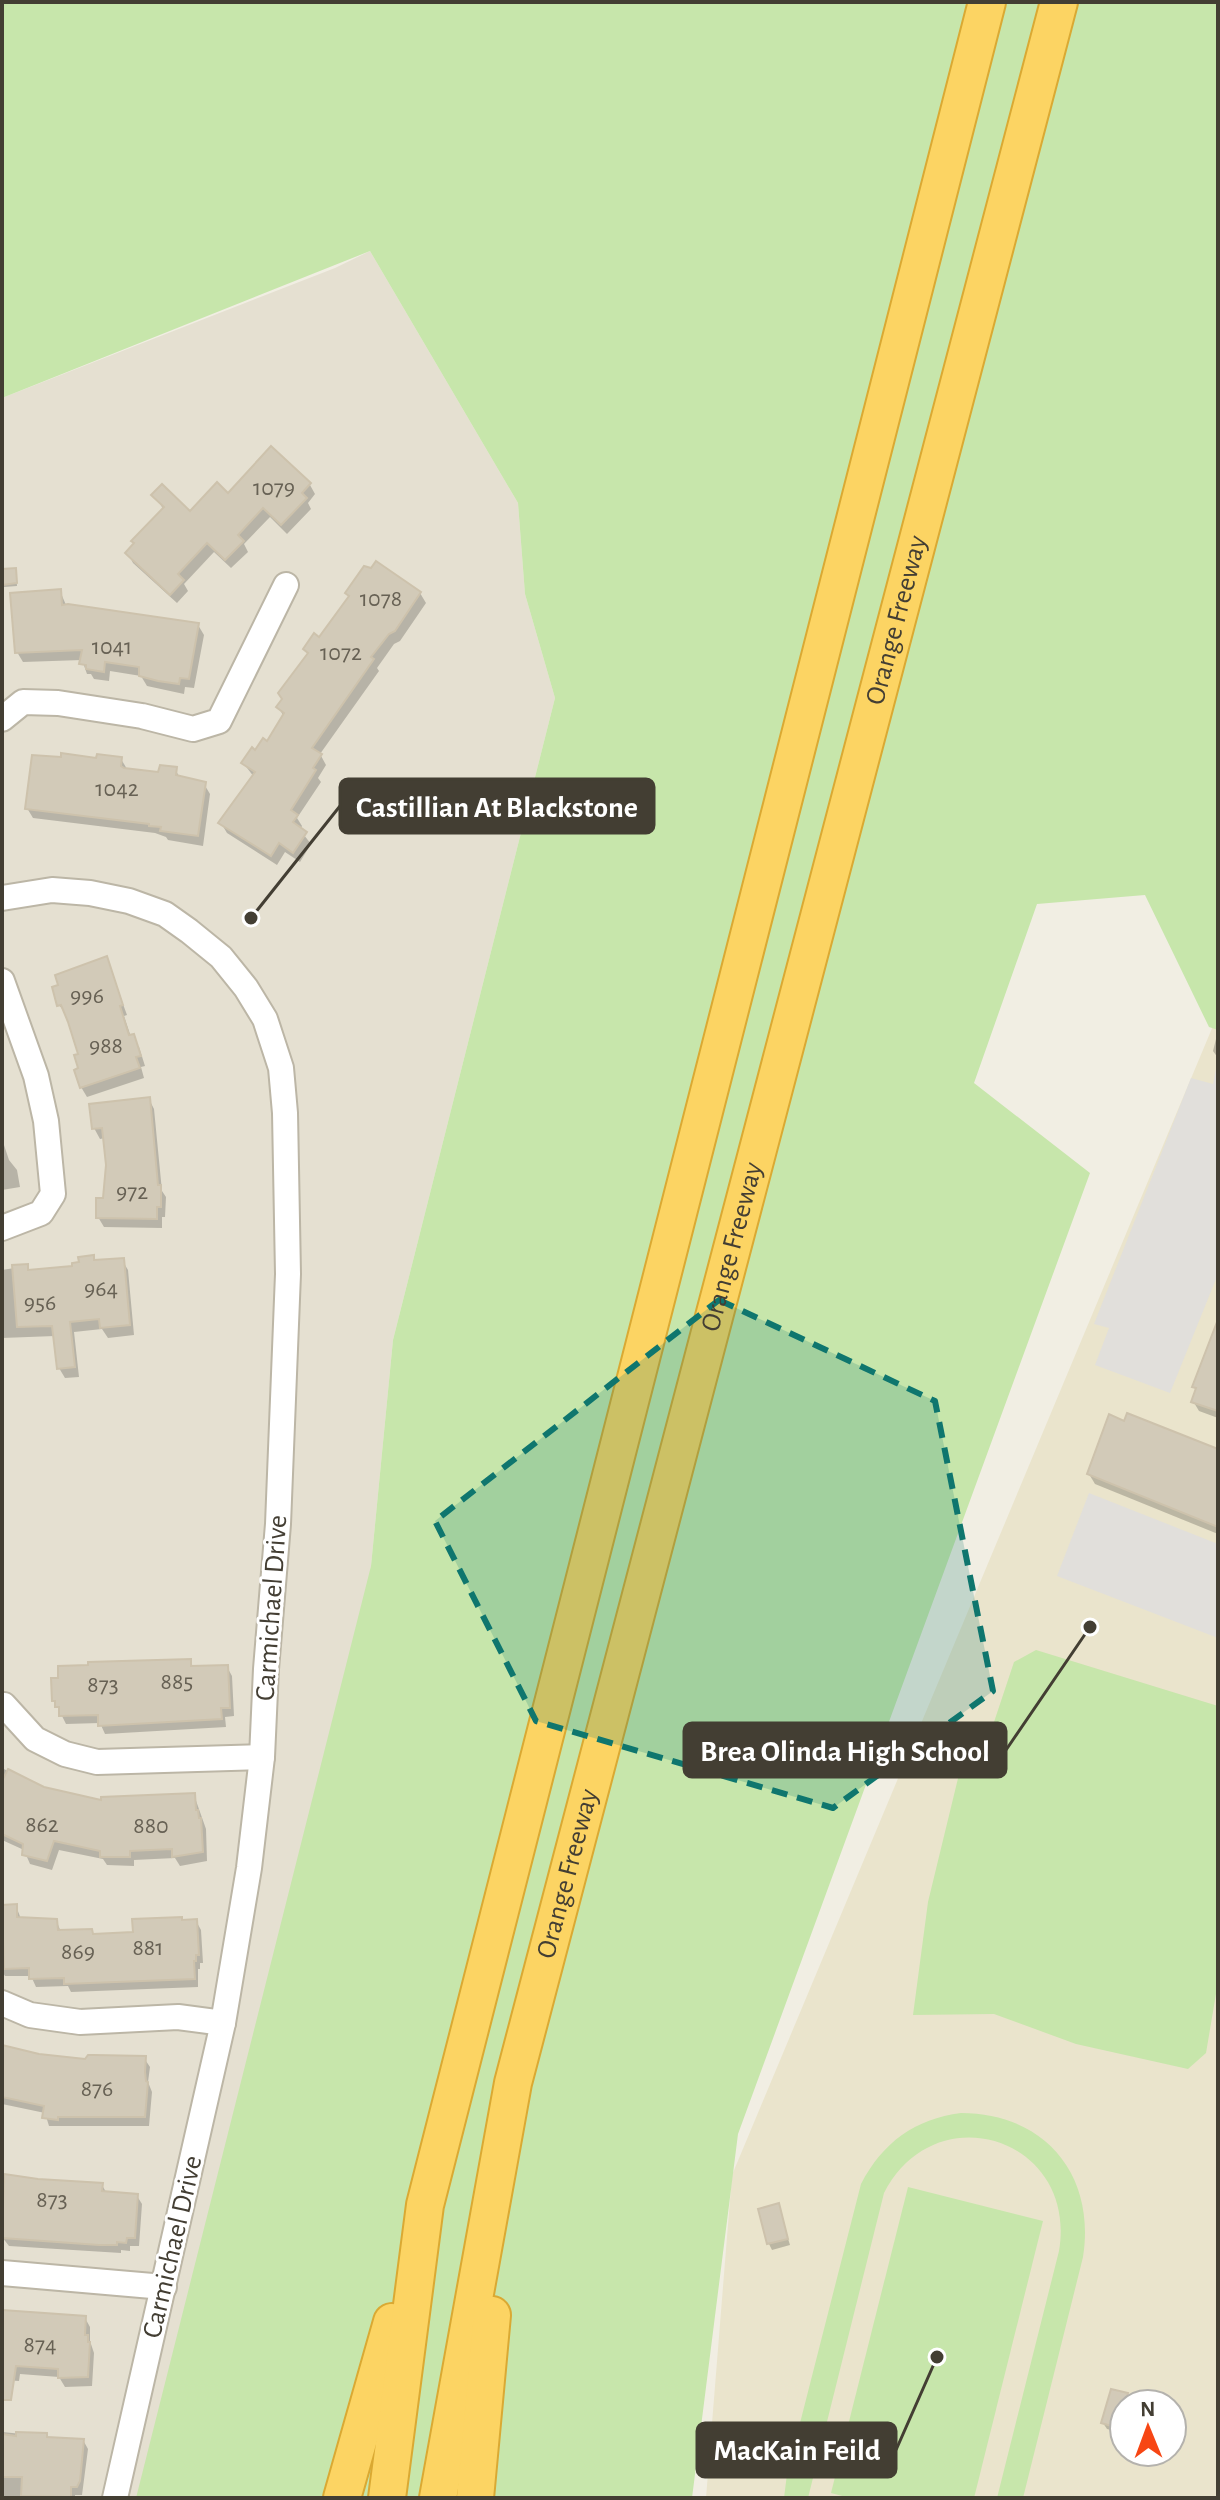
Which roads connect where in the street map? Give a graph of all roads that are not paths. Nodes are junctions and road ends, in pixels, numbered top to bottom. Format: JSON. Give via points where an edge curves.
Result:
{"nodes":[{"id":1,"x":985,"y":7,"type":"edge"},
{"id":2,"x":1055,"y":17,"type":"edge"},
{"id":3,"x":286,"y":585,"type":"dead end"},
{"id":4,"x":2,"y":719,"type":"edge"},
{"id":5,"x":2,"y":898,"type":"edge"},
{"id":6,"x":2,"y":981,"type":"edge"},
{"id":7,"x":2,"y":1228,"type":"edge"},
{"id":8,"x":4,"y":1705,"type":"edge"},
{"id":9,"x":262,"y":1757,"type":"junction"},
{"id":10,"x":2,"y":2003,"type":"edge"},
{"id":11,"x":223,"y":2023,"type":"junction"},
{"id":12,"x":513,"y":2083,"type":"junction"},
{"id":13,"x":425,"y":2205,"type":"junction"},
{"id":14,"x":2,"y":2273,"type":"edge"},
{"id":15,"x":164,"y":2287,"type":"junction"},
{"id":16,"x":115,"y":2498,"type":"edge"},
{"id":17,"x":342,"y":2498,"type":"edge"},
{"id":18,"x":387,"y":2498,"type":"edge"},
{"id":19,"x":438,"y":2498,"type":"edge"},
{"id":20,"x":475,"y":2498,"type":"edge"}],
"edges":[{"from":1,"to":13,"type":"highway","name":"Orange Freeway"},
{"from":2,"to":12,"type":"highway","name":"Orange Freeway"},
{"from":3,"to":4,"type":"street","via":[[219,721],[193,729],[142,716],[23,702]]},
{"from":5,"to":9,"type":"street","name":"Carmichael Drive","via":[[52,890],[90,893],[165,914],[221,957],[246,988],[274,1041],[285,1113],[288,1274]]},
{"from":6,"to":7,"type":"street","via":[[36,1076],[53,1194],[41,1213]]},
{"from":8,"to":9,"type":"street","via":[[35,1739],[97,1762]]},
{"from":9,"to":11,"type":"street","name":"Carmichael Drive"},
{"from":10,"to":11,"type":"street","via":[[30,2015],[80,2022],[178,2017]]},
{"from":11,"to":15,"type":"street","name":"Carmichael Drive"},
{"from":12,"to":19,"type":"highway","name":"Orange Freeway"},
{"from":12,"to":20,"type":"highway"},
{"from":13,"to":17,"type":"highway"},
{"from":13,"to":18,"type":"highway","name":"Orange Freeway"},
{"from":14,"to":15,"type":"street"},
{"from":15,"to":16,"type":"street","name":"Carmichael Drive"}]}
